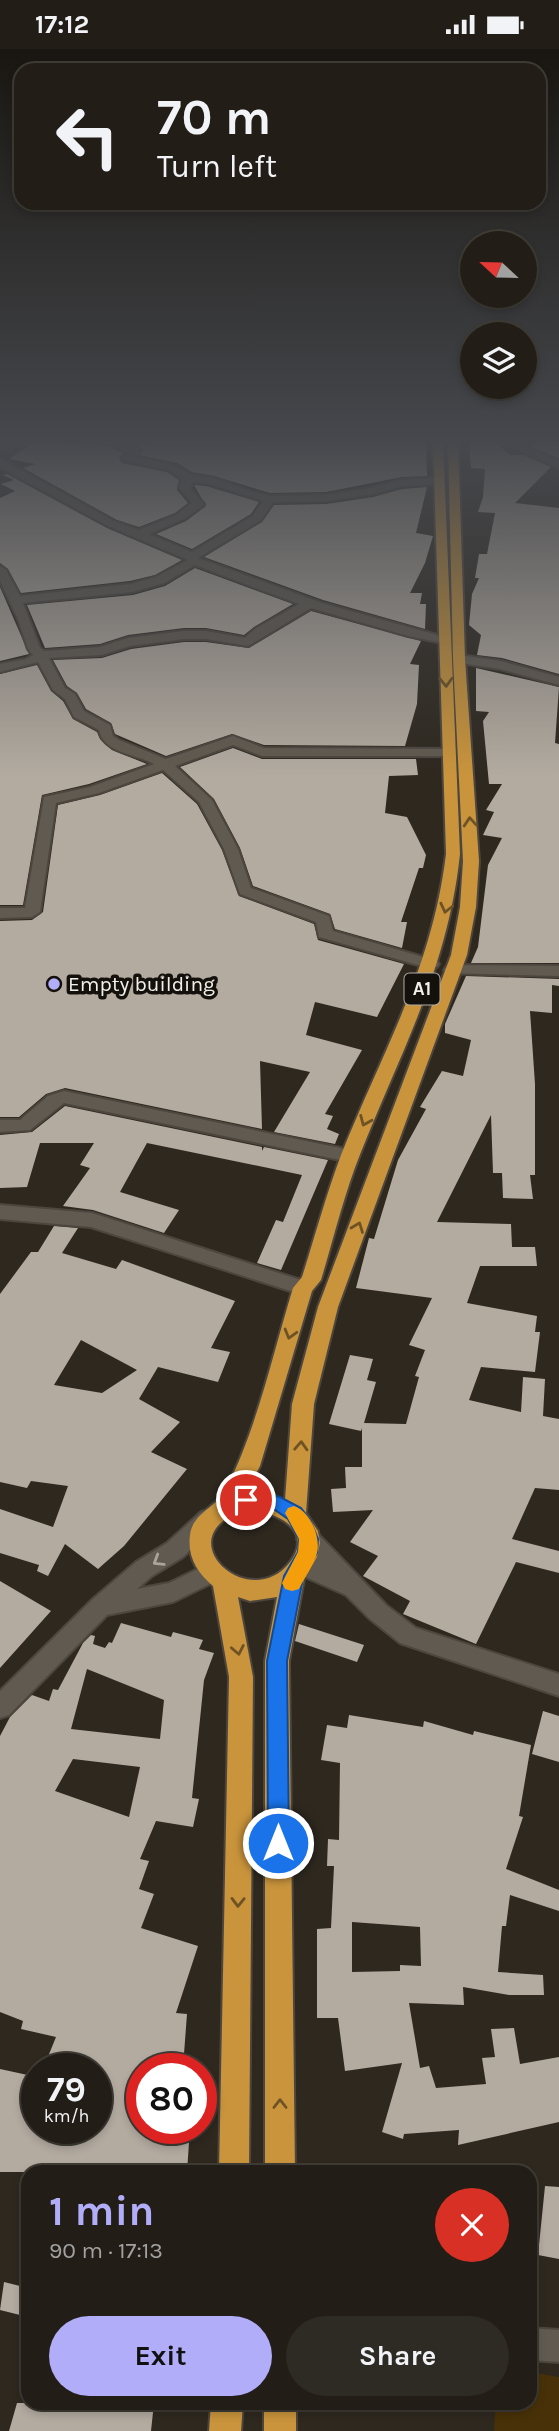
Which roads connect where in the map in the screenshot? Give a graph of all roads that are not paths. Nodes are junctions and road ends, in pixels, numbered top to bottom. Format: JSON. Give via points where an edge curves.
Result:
{"nodes":[{"id":1,"x":181,"y":553,"type":"edge"},
{"id":2,"x":202,"y":553,"type":"edge"},
{"id":3,"x":441,"y":553,"type":"edge"},
{"id":4,"x":456,"y":553,"type":"edge"},
{"id":5,"x":193,"y":559,"type":"junction"},
{"id":6,"x":0,"y":570,"type":"edge"},
{"id":7,"x":10,"y":593,"type":"edge"},
{"id":8,"x":308,"y":604,"type":"junction"},
{"id":9,"x":444,"y":641,"type":"junction"},
{"id":10,"x":41,"y":655,"type":"junction"},
{"id":11,"x":459,"y":659,"type":"junction"},
{"id":12,"x":0,"y":667,"type":"edge"},
{"id":13,"x":559,"y":681,"type":"edge"},
{"id":14,"x":449,"y":752,"type":"junction"},
{"id":15,"x":0,"y":913,"type":"edge"},
{"id":16,"x":431,"y":964,"type":"junction"},
{"id":17,"x":452,"y":970,"type":"junction"},
{"id":18,"x":559,"y":971,"type":"edge"},
{"id":19,"x":0,"y":1126,"type":"edge"},
{"id":20,"x":350,"y":1156,"type":"junction"},
{"id":21,"x":0,"y":1212,"type":"edge"},
{"id":22,"x":303,"y":1288,"type":"junction"},
{"id":23,"x":220,"y":1511,"type":"junction"},
{"id":24,"x":295,"y":1514,"type":"junction"},
{"id":25,"x":308,"y":1539,"type":"junction"},
{"id":26,"x":298,"y":1571,"type":"junction"},
{"id":27,"x":217,"y":1578,"type":"junction"},
{"id":28,"x":355,"y":1588,"type":"junction"},
{"id":29,"x":101,"y":1606,"type":"junction"},
{"id":30,"x":559,"y":1685,"type":"edge"},
{"id":31,"x":0,"y":1707,"type":"edge"},
{"id":32,"x":234,"y":2165,"type":"edge"},
{"id":33,"x":280,"y":2165,"type":"edge"},
{"id":34,"x":537,"y":2344,"type":"edge"},
{"id":35,"x":559,"y":2346,"type":"edge"},
{"id":36,"x":226,"y":2410,"type":"edge"},
{"id":37,"x":280,"y":2410,"type":"edge"},
{"id":38,"x":225,"y":2431,"type":"edge"},
{"id":39,"x":279,"y":2431,"type":"edge"}],
"edges":[{"from":1,"to":5,"type":"street"},
{"from":2,"to":5,"type":"street"},
{"from":3,"to":9,"type":"highway","number":"A1"},
{"from":4,"to":11,"type":"highway","number":"A1"},
{"from":5,"to":7,"type":"street","via":[[160,580],[132,588]]},
{"from":5,"to":8,"type":"street","via":[[237,580]]},
{"from":6,"to":7,"type":"street"},
{"from":7,"to":10,"type":"street"},
{"from":8,"to":9,"type":"street"},
{"from":8,"to":10,"type":"street","via":[[248,642],[184,635],[128,642],[102,651]]},
{"from":9,"to":14,"type":"highway","number":"A1","one_way":true},
{"from":10,"to":12,"type":"street","via":[[30,662]]},
{"from":10,"to":16,"type":"street","via":[[79,715],[104,728],[107,738],[123,749],[158,759],[205,800],[232,850],[245,891],[323,919],[325,934]]},
{"from":11,"to":13,"type":"street"},
{"from":17,"to":11,"type":"highway","number":"A1","one_way":true,"via":[[468,907],[471,861]]},
{"from":14,"to":15,"type":"street","via":[[262,752],[233,740],[94,790],[49,800],[32,912]]},
{"from":14,"to":16,"type":"highway","number":"A1","one_way":true,"via":[[452,877]]},
{"from":16,"to":20,"type":"highway","number":"A1","one_way":true},
{"from":17,"to":18,"type":"street"},
{"from":24,"to":17,"type":"highway","number":"A1","one_way":true,"via":[[303,1404],[328,1307]]},
{"from":19,"to":20,"type":"street","via":[[24,1126],[64,1097]]},
{"from":20,"to":22,"type":"highway","number":"A1","via":[[311,1280]]},
{"from":21,"to":22,"type":"street","via":[[92,1220]]},
{"from":22,"to":23,"type":"highway","number":"A1","one_way":true,"via":[[248,1466]]},
{"from":23,"to":24,"type":"highway","via":[[246,1500],[264,1500]]},
{"from":23,"to":27,"type":"highway","via":[[202,1530],[199,1545],[202,1559]]},
{"from":23,"to":29,"type":"street","one_way":true},
{"from":24,"to":25,"type":"highway"},
{"from":25,"to":26,"type":"highway","via":[[308,1553]]},
{"from":25,"to":28,"type":"street"},
{"from":26,"to":27,"type":"highway","via":[[278,1586],[260,1590],[241,1590]]},
{"from":26,"to":28,"type":"street"},
{"from":33,"to":26,"type":"highway","one_way":true,"via":[[277,1661]]},
{"from":27,"to":29,"type":"street"},
{"from":27,"to":32,"type":"highway","one_way":true,"via":[[241,1677]]},
{"from":28,"to":30,"type":"street","via":[[408,1636]]},
{"from":29,"to":31,"type":"street"},
{"from":34,"to":35,"type":"street"},
{"from":36,"to":38,"type":"highway"},
{"from":37,"to":39,"type":"highway"}]}
